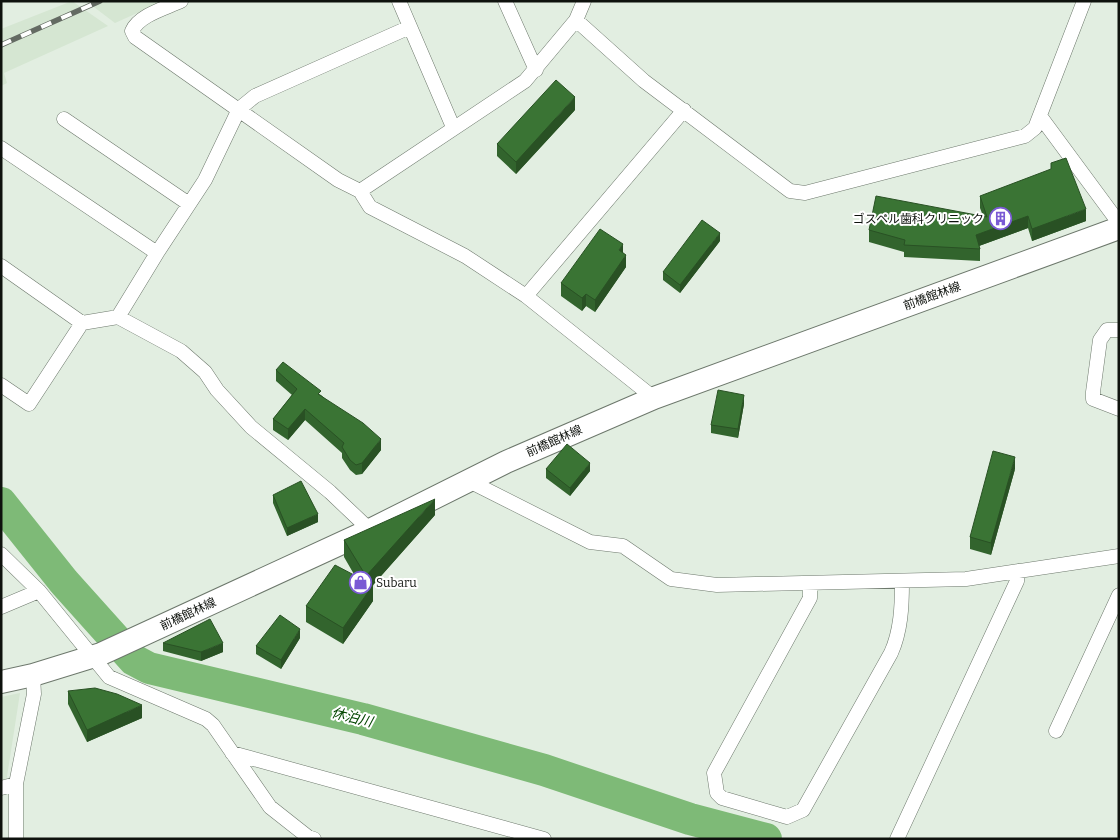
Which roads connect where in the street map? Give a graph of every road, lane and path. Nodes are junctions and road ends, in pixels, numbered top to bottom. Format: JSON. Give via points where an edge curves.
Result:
{"nodes":[{"id":1,"x":181,"y":1,"type":"edge"},
{"id":2,"x":399,"y":1,"type":"edge"},
{"id":3,"x":505,"y":1,"type":"edge"},
{"id":4,"x":584,"y":1,"type":"edge"},
{"id":5,"x":1084,"y":1,"type":"edge"},
{"id":6,"x":576,"y":20,"type":"junction"},
{"id":7,"x":410,"y":27,"type":"junction"},
{"id":8,"x":536,"y":70,"type":"junction"},
{"id":9,"x":239,"y":109,"type":"junction"},
{"id":10,"x":684,"y":110,"type":"junction"},
{"id":11,"x":1040,"y":116,"type":"junction"},
{"id":12,"x":64,"y":119,"type":"dead end"},
{"id":13,"x":453,"y":127,"type":"junction"},
{"id":14,"x":1,"y":148,"type":"edge"},
{"id":15,"x":360,"y":191,"type":"junction"},
{"id":16,"x":189,"y":204,"type":"junction"},
{"id":17,"x":1119,"y":224,"type":"edge"},
{"id":18,"x":1119,"y":228,"type":"edge"},
{"id":19,"x":156,"y":253,"type":"junction"},
{"id":20,"x":1,"y":266,"type":"edge"},
{"id":21,"x":526,"y":296,"type":"junction"},
{"id":22,"x":118,"y":317,"type":"junction"},
{"id":23,"x":82,"y":322,"type":"junction"},
{"id":24,"x":1119,"y":330,"type":"edge"},
{"id":25,"x":1,"y":385,"type":"edge"},
{"id":26,"x":654,"y":398,"type":"junction"},
{"id":27,"x":1119,"y":409,"type":"edge"},
{"id":28,"x":469,"y":481,"type":"junction"},
{"id":29,"x":370,"y":530,"type":"junction"},
{"id":30,"x":1,"y":554,"type":"edge"},
{"id":31,"x":1119,"y":556,"type":"edge"},
{"id":32,"x":1018,"y":571,"type":"junction"},
{"id":33,"x":902,"y":582,"type":"junction"},
{"id":34,"x":810,"y":584,"type":"junction"},
{"id":35,"x":39,"y":591,"type":"junction"},
{"id":36,"x":1119,"y":596,"type":"edge"},
{"id":37,"x":1,"y":608,"type":"edge"},
{"id":38,"x":97,"y":656,"type":"junction"},
{"id":39,"x":33,"y":675,"type":"junction"},
{"id":40,"x":1,"y":682,"type":"edge"},
{"id":41,"x":1056,"y":731,"type":"dead end"},
{"id":42,"x":232,"y":753,"type":"junction"},
{"id":43,"x":16,"y":784,"type":"junction"},
{"id":44,"x":1,"y":788,"type":"edge"},
{"id":45,"x":16,"y":839,"type":"edge"},
{"id":46,"x":314,"y":839,"type":"edge"},
{"id":47,"x":544,"y":839,"type":"edge"},
{"id":48,"x":897,"y":839,"type":"edge"}],
"edges":[{"from":1,"to":9,"type":"street","via":[[134,25],[135,37]]},
{"from":2,"to":7,"type":"street"},
{"from":3,"to":8,"type":"street"},
{"from":4,"to":6,"type":"street"},
{"from":5,"to":11,"type":"street"},
{"from":6,"to":8,"type":"street"},
{"from":6,"to":10,"type":"street","via":[[644,81]]},
{"from":7,"to":9,"type":"street","via":[[255,96]]},
{"from":7,"to":13,"type":"street"},
{"from":8,"to":13,"type":"street","via":[[525,81]]},
{"from":9,"to":15,"type":"street","via":[[338,180]]},
{"from":9,"to":16,"type":"street","via":[[205,180]]},
{"from":10,"to":11,"type":"street","via":[[790,191],[805,193],[1025,136],[1035,128]]},
{"from":10,"to":21,"type":"street"},
{"from":11,"to":17,"type":"street"},
{"from":12,"to":16,"type":"street"},
{"from":13,"to":15,"type":"street"},
{"from":14,"to":19,"type":"street"},
{"from":15,"to":21,"type":"street","via":[[370,207],[464,256]]},
{"from":16,"to":19,"type":"street"},
{"from":18,"to":26,"type":"main road","name":"前橋館林線"},
{"from":19,"to":22,"type":"street"},
{"from":20,"to":23,"type":"street"},
{"from":21,"to":26,"type":"street"},
{"from":22,"to":23,"type":"street"},
{"from":22,"to":29,"type":"street","via":[[181,351],[206,372],[217,390],[251,427],[330,492]]},
{"from":23,"to":25,"type":"street","via":[[29,404]]},
{"from":24,"to":27,"type":"street","via":[[1107,330],[1100,340],[1093,392],[1099,403]]},
{"from":26,"to":28,"type":"main road","name":"前橋館林線"},
{"from":28,"to":29,"type":"main road","name":"前橋館林線"},
{"from":28,"to":34,"type":"street","via":[[590,542],[623,546],[671,579],[717,585]]},
{"from":29,"to":38,"type":"main road","name":"前橋館林線"},
{"from":30,"to":35,"type":"street"},
{"from":31,"to":32,"type":"street"},
{"from":32,"to":33,"type":"street","via":[[966,579]]},
{"from":32,"to":48,"type":"street","via":[[1018,581]]},
{"from":33,"to":34,"type":"street"},
{"from":33,"to":34,"type":"street","via":[[902,608],[891,653],[803,810],[787,818],[722,798],[717,793],[714,773],[810,598]]},
{"from":35,"to":37,"type":"street"},
{"from":35,"to":38,"type":"street"},
{"from":36,"to":41,"type":"street"},
{"from":38,"to":39,"type":"main road","name":"前橋館林線"},
{"from":38,"to":42,"type":"street","via":[[109,677],[206,719]]},
{"from":39,"to":40,"type":"main road","name":"前橋館林線"},
{"from":39,"to":43,"type":"street","via":[[34,694]]},
{"from":42,"to":46,"type":"street","via":[[270,807]]},
{"from":42,"to":47,"type":"street"},
{"from":43,"to":44,"type":"street"},
{"from":43,"to":45,"type":"street"}]}
